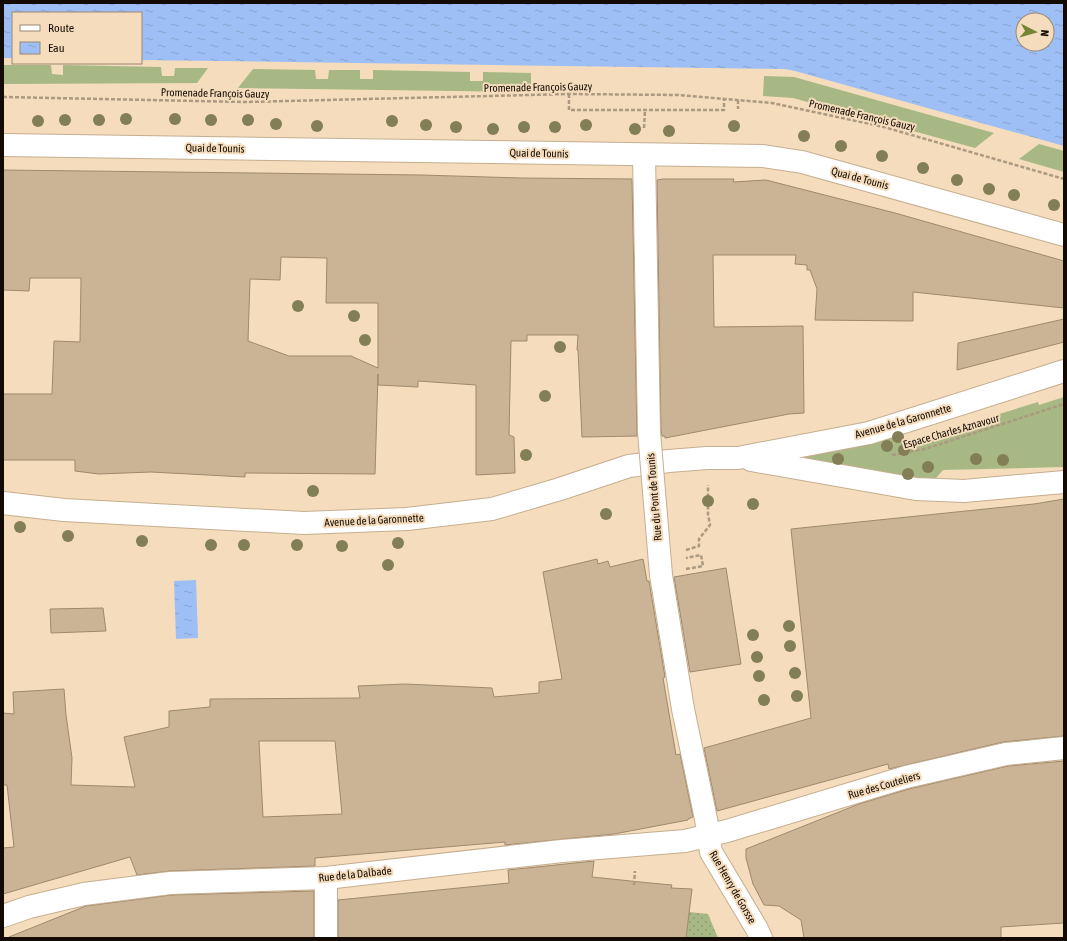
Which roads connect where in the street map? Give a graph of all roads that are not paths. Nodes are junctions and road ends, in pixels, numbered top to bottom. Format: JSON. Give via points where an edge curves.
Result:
{"nodes":[{"id":1,"x":3,"y":145,"type":"edge"},
{"id":2,"x":644,"y":155,"type":"junction"},
{"id":3,"x":1064,"y":234,"type":"edge"},
{"id":4,"x":1064,"y":371,"type":"edge"},
{"id":5,"x":738,"y":458,"type":"junction"},
{"id":6,"x":1064,"y":482,"type":"edge"},
{"id":7,"x":3,"y":503,"type":"edge"},
{"id":8,"x":1064,"y":748,"type":"edge"},
{"id":9,"x":708,"y":836,"type":"junction"},
{"id":10,"x":326,"y":878,"type":"junction"},
{"id":11,"x":3,"y":916,"type":"edge"},
{"id":12,"x":326,"y":938,"type":"edge"},
{"id":13,"x":761,"y":938,"type":"edge"}],
"edges":[{"from":1,"to":2,"type":"street","name":"Quai de Tounis"},
{"from":2,"to":3,"type":"street","name":"Quai de Tounis","via":[[763,156],[802,162]]},
{"from":2,"to":9,"type":"street","name":"Rue du Pont de Tounis","bridge":true,"via":[[649,432],[671,573],[683,709]]},
{"from":4,"to":5,"type":"street","name":"Avenue de la Garonnette","via":[[869,433]]},
{"from":5,"to":6,"type":"street","name":"Avenue de la Garonnette","via":[[916,489],[964,491]]},
{"from":5,"to":7,"type":"street","name":"Avenue de la Garonnette","via":[[669,461],[629,466],[492,509],[407,519],[304,523],[71,510]]},
{"from":8,"to":9,"type":"street","name":"Rue des Couteliers","via":[[1006,754],[906,777]]},
{"from":9,"to":10,"type":"street","name":"Rue de la Dalbade","via":[[685,841],[562,851]]},
{"from":9,"to":13,"type":"street","name":"Rue Henry de Gorsse","via":[[711,852]]},
{"from":10,"to":11,"type":"street","name":"Rue de la Dalbade","via":[[170,883],[84,894]]},
{"from":10,"to":12,"type":"street"}]}
